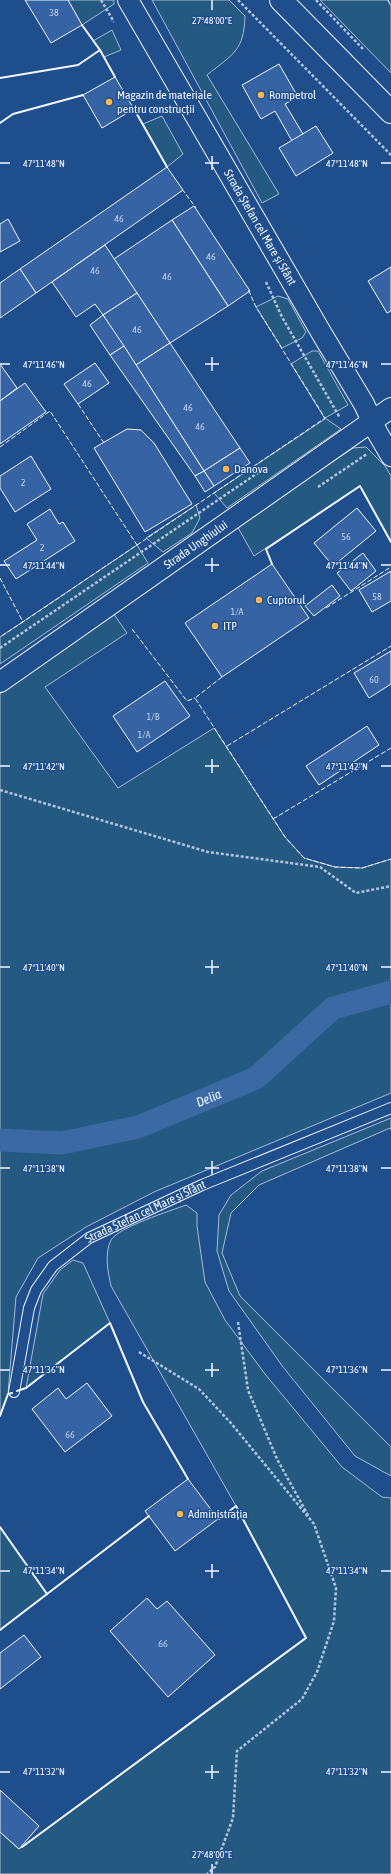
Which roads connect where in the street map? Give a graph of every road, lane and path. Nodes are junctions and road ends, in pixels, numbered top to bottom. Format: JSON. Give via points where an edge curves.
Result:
{"nodes":[{"id":1,"x":101,"y":0,"type":"edge"},
{"id":2,"x":128,"y":0,"type":"edge"},
{"id":3,"x":238,"y":0,"type":"edge"},
{"id":4,"x":281,"y":0,"type":"edge"},
{"id":5,"x":316,"y":0,"type":"edge"},
{"id":6,"x":117,"y":26,"type":"dead end"},
{"id":7,"x":364,"y":50,"type":"dead end"},
{"id":8,"x":391,"y":112,"type":"edge"},
{"id":9,"x":391,"y":155,"type":"edge"},
{"id":10,"x":264,"y":279,"type":"dead end"},
{"id":11,"x":391,"y":408,"type":"edge"},
{"id":12,"x":369,"y":412,"type":"junction"},
{"id":13,"x":340,"y":418,"type":"junction"},
{"id":14,"x":334,"y":422,"type":"dead end"},
{"id":15,"x":391,"y":456,"type":"edge"},
{"id":16,"x":270,"y":465,"type":"dead end"},
{"id":17,"x":0,"y":648,"type":"edge"},
{"id":18,"x":0,"y":682,"type":"edge"},
{"id":19,"x":0,"y":790,"type":"edge"},
{"id":20,"x":391,"y":886,"type":"edge"},
{"id":21,"x":391,"y":1108,"type":"edge"},
{"id":22,"x":238,"y":1322,"type":"dead end"},
{"id":23,"x":139,"y":1352,"type":"dead end"},
{"id":24,"x":14,"y":1392,"type":"dead end"},
{"id":25,"x":314,"y":1524,"type":"junction"},
{"id":26,"x":207,"y":1874,"type":"edge"}],
"edges":[{"from":1,"to":6,"type":"path"},
{"from":2,"to":12,"type":"street","name":"Strada Ștefan cel Mare și Sfânt"},
{"from":3,"to":9,"type":"path"},
{"from":4,"to":8,"type":"main road"},
{"from":5,"to":7,"type":"path"},
{"from":10,"to":13,"type":"path","via":[[282,317]]},
{"from":11,"to":12,"type":"street","name":"Strada Unghiului"},
{"from":12,"to":13,"type":"path"},
{"from":12,"to":15,"type":"street","name":"Strada Ștefan cel Mare și Sfânt"},
{"from":12,"to":18,"type":"street","name":"Strada Unghiului"},
{"from":13,"to":14,"type":"path"},
{"from":16,"to":17,"type":"path"},
{"from":19,"to":20,"type":"path","via":[[208,852],[320,866],[356,893]]},
{"from":21,"to":24,"type":"lane","name":"Strada Ștefan cel Mare și Sfânt","via":[[202,1185],[90,1238],[53,1266],[36,1290],[28,1308]]},
{"from":22,"to":25,"type":"path","via":[[248,1390],[277,1459]]},
{"from":23,"to":25,"type":"path","via":[[198,1389],[230,1422]]},
{"from":25,"to":26,"type":"path","via":[[336,1588],[334,1621],[317,1672],[302,1699],[236,1751],[233,1818],[215,1867]]}]}
